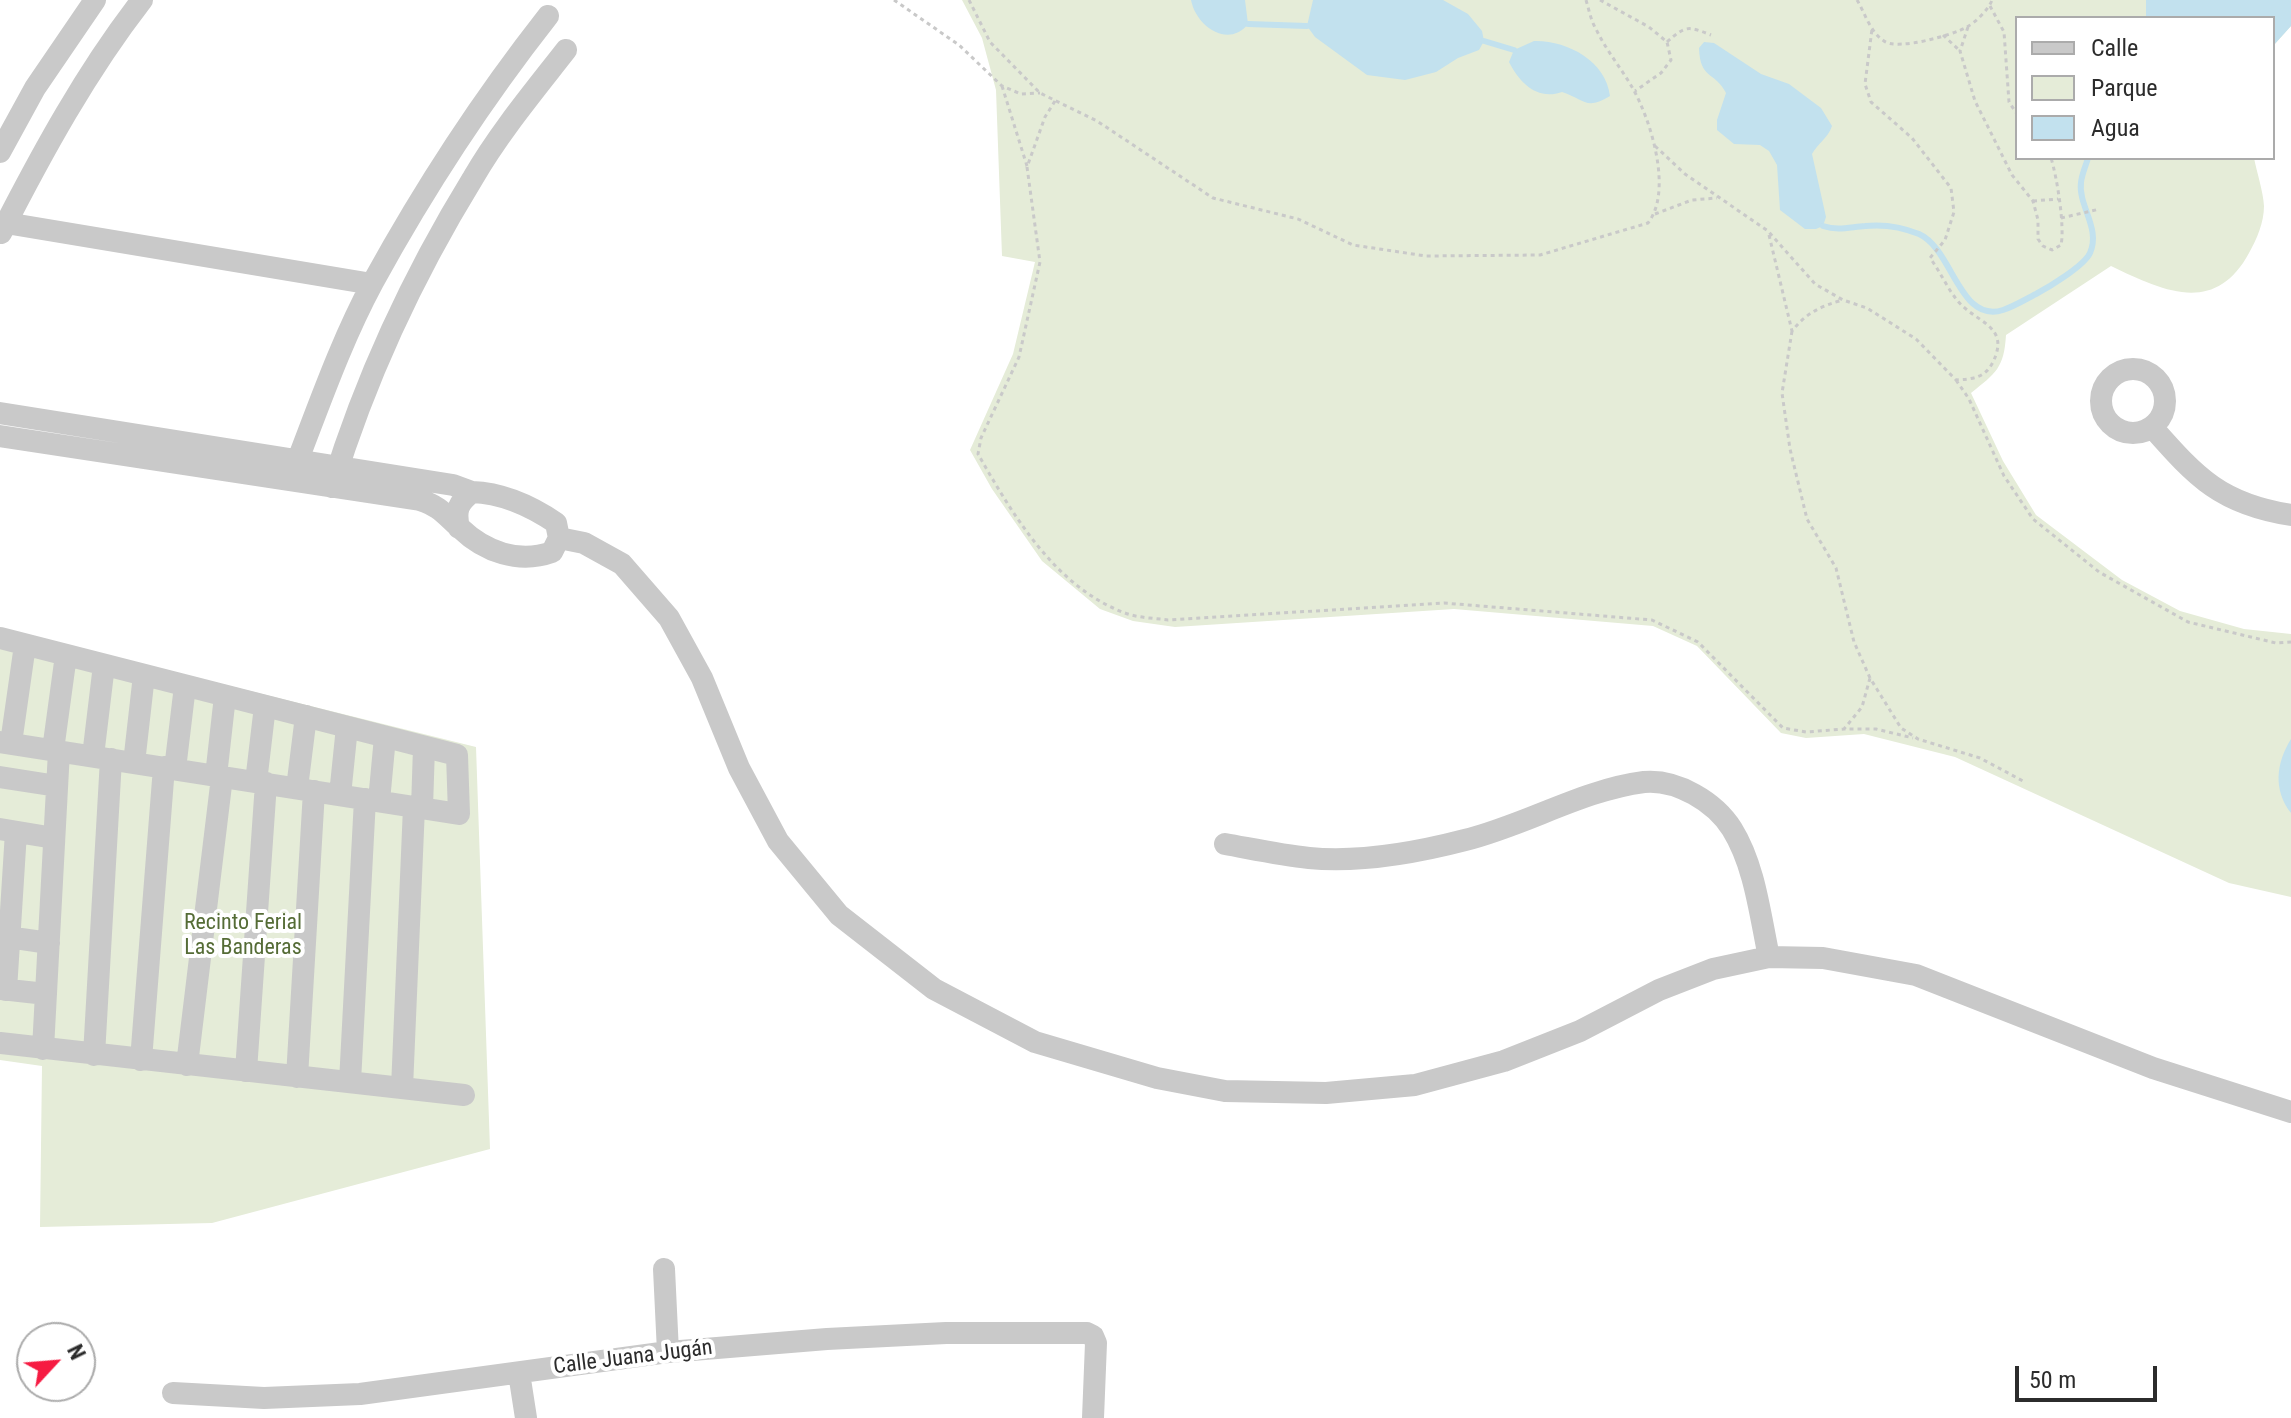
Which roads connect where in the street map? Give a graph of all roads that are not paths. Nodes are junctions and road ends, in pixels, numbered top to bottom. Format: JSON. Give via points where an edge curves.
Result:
{"nodes":[{"id":1,"x":95,"y":0,"type":"edge"},
{"id":2,"x":142,"y":0,"type":"edge"},
{"id":3,"x":548,"y":16,"type":"dead end"},
{"id":4,"x":566,"y":50,"type":"dead end"},
{"id":5,"x":0,"y":152,"type":"edge"},
{"id":6,"x":447,"y":157,"type":"junction"},
{"id":7,"x":474,"y":176,"type":"junction"},
{"id":8,"x":3,"y":229,"type":"edge"},
{"id":9,"x":372,"y":284,"type":"junction"},
{"id":10,"x":0,"y":413,"type":"edge"},
{"id":11,"x":2152,"y":427,"type":"dead end"},
{"id":12,"x":0,"y":436,"type":"edge"},
{"id":13,"x":294,"y":470,"type":"junction"},
{"id":14,"x":335,"y":476,"type":"junction"},
{"id":15,"x":472,"y":492,"type":"junction"},
{"id":16,"x":2291,"y":515,"type":"edge"},
{"id":17,"x":459,"y":528,"type":"junction"},
{"id":18,"x":559,"y":538,"type":"junction"},
{"id":19,"x":0,"y":638,"type":"edge"},
{"id":20,"x":25,"y":645,"type":"junction"},
{"id":21,"x":66,"y":655,"type":"junction"},
{"id":22,"x":104,"y":665,"type":"junction"},
{"id":23,"x":144,"y":675,"type":"junction"},
{"id":24,"x":185,"y":686,"type":"junction"},
{"id":25,"x":225,"y":696,"type":"junction"},
{"id":26,"x":265,"y":706,"type":"junction"},
{"id":27,"x":306,"y":716,"type":"junction"},
{"id":28,"x":347,"y":727,"type":"junction"},
{"id":29,"x":385,"y":737,"type":"junction"},
{"id":30,"x":5,"y":742,"type":"edge"},
{"id":31,"x":424,"y":747,"type":"junction"},
{"id":32,"x":56,"y":751,"type":"junction"},
{"id":33,"x":113,"y":759,"type":"junction"},
{"id":34,"x":169,"y":768,"type":"junction"},
{"id":35,"x":219,"y":776,"type":"junction"},
{"id":36,"x":0,"y":777,"type":"edge"},
{"id":37,"x":261,"y":783,"type":"junction"},
{"id":38,"x":57,"y":786,"type":"junction"},
{"id":39,"x":306,"y":790,"type":"junction"},
{"id":40,"x":340,"y":795,"type":"junction"},
{"id":41,"x":372,"y":800,"type":"junction"},
{"id":42,"x":418,"y":808,"type":"junction"},
{"id":43,"x":8,"y":831,"type":"edge"},
{"id":44,"x":54,"y":838,"type":"junction"},
{"id":45,"x":1225,"y":844,"type":"dead end"},
{"id":46,"x":6,"y":883,"type":"edge"},
{"id":47,"x":51,"y":890,"type":"junction"},
{"id":48,"x":4,"y":937,"type":"edge"},
{"id":49,"x":49,"y":943,"type":"junction"},
{"id":50,"x":1769,"y":957,"type":"junction"},
{"id":51,"x":3,"y":989,"type":"edge"},
{"id":52,"x":46,"y":994,"type":"junction"},
{"id":53,"x":0,"y":1043,"type":"edge"},
{"id":54,"x":43,"y":1049,"type":"junction"},
{"id":55,"x":94,"y":1055,"type":"junction"},
{"id":56,"x":141,"y":1060,"type":"junction"},
{"id":57,"x":187,"y":1065,"type":"junction"},
{"id":58,"x":246,"y":1071,"type":"junction"},
{"id":59,"x":297,"y":1077,"type":"junction"},
{"id":60,"x":350,"y":1082,"type":"junction"},
{"id":61,"x":402,"y":1088,"type":"junction"},
{"id":62,"x":464,"y":1095,"type":"dead end"},
{"id":63,"x":2291,"y":1112,"type":"edge"},
{"id":64,"x":664,"y":1269,"type":"dead end"},
{"id":65,"x":668,"y":1352,"type":"junction"},
{"id":66,"x":519,"y":1373,"type":"junction"},
{"id":67,"x":173,"y":1393,"type":"dead end"},
{"id":68,"x":526,"y":1418,"type":"edge"},
{"id":69,"x":1093,"y":1418,"type":"edge"}],
"edges":[{"from":1,"to":5,"type":"street","via":[[35,88]]},
{"from":2,"to":8,"type":"street","via":[[49,141]]},
{"from":3,"to":6,"type":"street"},
{"from":4,"to":7,"type":"street"},
{"from":6,"to":7,"type":"street"},
{"from":6,"to":9,"type":"street"},
{"from":7,"to":14,"type":"street","via":[[408,296]]},
{"from":8,"to":9,"type":"street"},
{"from":9,"to":13,"type":"street"},
{"from":10,"to":13,"type":"street"},
{"from":11,"to":16,"type":"street","via":[[2191,471],[2222,494]]},
{"from":12,"to":13,"type":"street"},
{"from":13,"to":14,"type":"street"},
{"from":14,"to":15,"type":"street","via":[[453,485]]},
{"from":14,"to":17,"type":"street","via":[[440,507]]},
{"from":15,"to":17,"type":"street","via":[[456,512]]},
{"from":15,"to":18,"type":"street","via":[[534,508],[556,523]]},
{"from":17,"to":18,"type":"street","via":[[508,555],[535,558],[552,552]]},
{"from":18,"to":50,"type":"street","via":[[584,543],[622,564],[669,618],[778,841],[839,915],[934,989],[1035,1042],[1157,1078],[1225,1091],[1326,1093],[1415,1085],[1504,1061],[1713,969]]},
{"from":19,"to":20,"type":"street"},
{"from":20,"to":21,"type":"street"},
{"from":20,"to":30,"type":"street"},
{"from":21,"to":22,"type":"street"},
{"from":21,"to":32,"type":"street"},
{"from":22,"to":23,"type":"street"},
{"from":22,"to":33,"type":"street"},
{"from":23,"to":24,"type":"street"},
{"from":23,"to":33,"type":"street"},
{"from":24,"to":25,"type":"street"},
{"from":24,"to":34,"type":"street"},
{"from":25,"to":26,"type":"street"},
{"from":25,"to":35,"type":"street"},
{"from":26,"to":27,"type":"street"},
{"from":26,"to":37,"type":"street"},
{"from":27,"to":28,"type":"street"},
{"from":27,"to":39,"type":"street"},
{"from":28,"to":29,"type":"street"},
{"from":28,"to":40,"type":"street"},
{"from":29,"to":31,"type":"street"},
{"from":29,"to":41,"type":"street"},
{"from":30,"to":32,"type":"street"},
{"from":31,"to":42,"type":"street"},
{"from":31,"to":42,"type":"street","via":[[457,755],[459,814]]},
{"from":32,"to":33,"type":"street"},
{"from":32,"to":38,"type":"street"},
{"from":33,"to":34,"type":"street"},
{"from":33,"to":55,"type":"street"},
{"from":34,"to":35,"type":"street"},
{"from":34,"to":56,"type":"street"},
{"from":35,"to":37,"type":"street"},
{"from":35,"to":57,"type":"street"},
{"from":36,"to":38,"type":"street"},
{"from":37,"to":39,"type":"street"},
{"from":37,"to":58,"type":"street"},
{"from":38,"to":44,"type":"street"},
{"from":39,"to":40,"type":"street"},
{"from":39,"to":59,"type":"street"},
{"from":40,"to":41,"type":"street"},
{"from":41,"to":42,"type":"street"},
{"from":41,"to":60,"type":"street"},
{"from":42,"to":61,"type":"street"},
{"from":43,"to":44,"type":"street"},
{"from":43,"to":46,"type":"street"},
{"from":44,"to":47,"type":"street"},
{"from":45,"to":50,"type":"street","via":[[1311,858],[1392,856],[1469,840],[1611,789],[1648,782],[1678,787],[1708,802],[1732,828],[1750,871]]},
{"from":46,"to":47,"type":"street"},
{"from":46,"to":48,"type":"street"},
{"from":47,"to":49,"type":"street"},
{"from":48,"to":49,"type":"street"},
{"from":48,"to":51,"type":"street"},
{"from":49,"to":52,"type":"street"},
{"from":50,"to":63,"type":"street","via":[[1823,958],[1916,975],[2153,1068]]},
{"from":51,"to":52,"type":"street"},
{"from":52,"to":54,"type":"street"},
{"from":53,"to":54,"type":"street"},
{"from":54,"to":55,"type":"street"},
{"from":55,"to":56,"type":"street"},
{"from":56,"to":57,"type":"street"},
{"from":57,"to":58,"type":"street"},
{"from":58,"to":59,"type":"street"},
{"from":59,"to":60,"type":"street"},
{"from":60,"to":61,"type":"street"},
{"from":61,"to":62,"type":"street"},
{"from":64,"to":65,"type":"street"},
{"from":65,"to":66,"type":"street","name":"Calle Juana Jugán"},
{"from":65,"to":69,"type":"street","name":"Calle Juana Jugán","via":[[946,1333],[1087,1333],[1096,1343]]},
{"from":66,"to":67,"type":"street","name":"Calle Juana Jugán","via":[[346,1394],[264,1398]]},
{"from":66,"to":68,"type":"street"}]}
